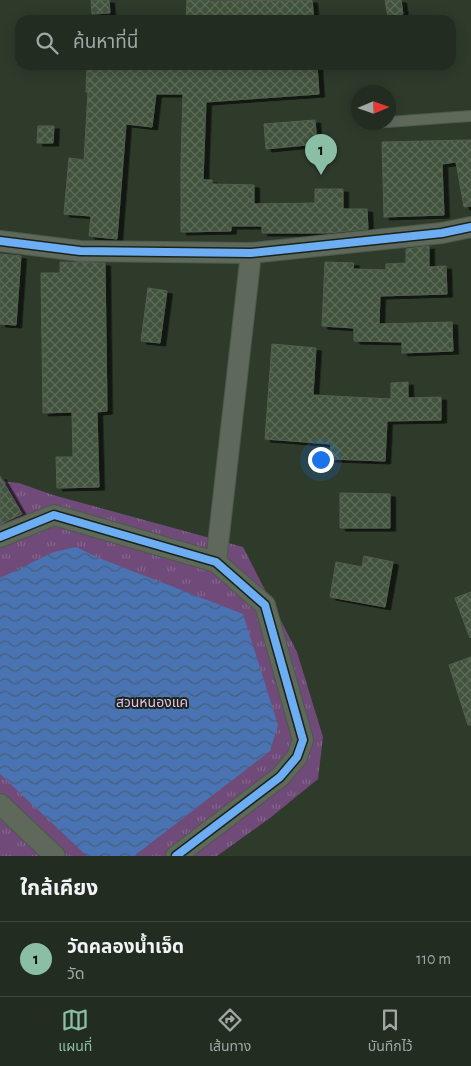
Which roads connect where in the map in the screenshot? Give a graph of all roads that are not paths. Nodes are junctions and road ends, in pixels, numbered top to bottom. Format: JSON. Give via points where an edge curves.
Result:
{"nodes":[{"id":1,"x":471,"y":116,"type":"edge"},
{"id":2,"x":396,"y":121,"type":"edge"},
{"id":3,"x":471,"y":227,"type":"edge"},
{"id":4,"x":0,"y":241,"type":"edge"},
{"id":5,"x":251,"y":253,"type":"junction"},
{"id":6,"x":0,"y":537,"type":"edge"},
{"id":7,"x":216,"y":562,"type":"junction"},
{"id":8,"x":0,"y":804,"type":"edge"},
{"id":9,"x":55,"y":856,"type":"edge"},
{"id":10,"x":176,"y":856,"type":"edge"}],
"edges":[{"from":1,"to":2,"type":"lane"},
{"from":3,"to":5,"type":"street","via":[[442,233]]},
{"from":4,"to":5,"type":"street","via":[[80,251]]},
{"from":5,"to":7,"type":"street"},
{"from":6,"to":7,"type":"street","via":[[54,515]]},
{"from":7,"to":10,"type":"street","via":[[265,605],[303,740],[297,757],[280,777]]},
{"from":8,"to":9,"type":"street"}]}
